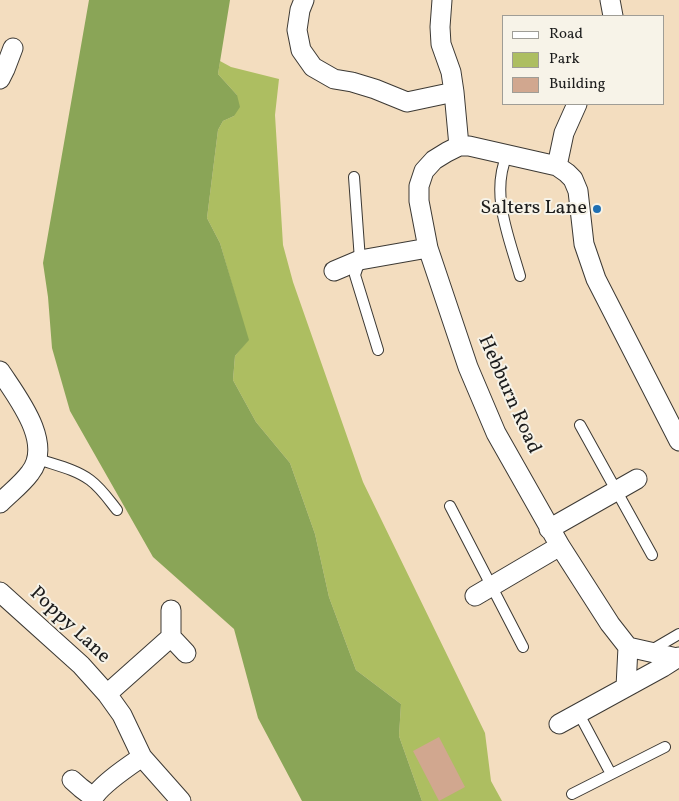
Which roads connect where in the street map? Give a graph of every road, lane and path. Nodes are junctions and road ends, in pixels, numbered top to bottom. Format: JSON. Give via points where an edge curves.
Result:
{"nodes":[{"id":1,"x":304,"y":0,"type":"edge"},
{"id":2,"x":442,"y":0,"type":"edge"},
{"id":3,"x":610,"y":0,"type":"edge"},
{"id":4,"x":613,"y":15,"type":"edge"},
{"id":5,"x":13,"y":48,"type":"dead end"},
{"id":6,"x":0,"y":79,"type":"edge"},
{"id":7,"x":454,"y":92,"type":"junction"},
{"id":8,"x":577,"y":105,"type":"edge"},
{"id":9,"x":459,"y":146,"type":"junction"},
{"id":10,"x":507,"y":155,"type":"junction"},
{"id":11,"x":557,"y":166,"type":"junction"},
{"id":12,"x":354,"y":177,"type":"dead end"},
{"id":13,"x":428,"y":248,"type":"junction"},
{"id":14,"x":360,"y":260,"type":"junction"},
{"id":15,"x":334,"y":271,"type":"dead end"},
{"id":16,"x":520,"y":276,"type":"dead end"},
{"id":17,"x":378,"y":350,"type":"dead end"},
{"id":18,"x":0,"y":372,"type":"edge"},
{"id":19,"x":580,"y":425,"type":"dead end"},
{"id":20,"x":679,"y":441,"type":"edge"},
{"id":21,"x":38,"y":459,"type":"junction"},
{"id":22,"x":637,"y":479,"type":"dead end"},
{"id":23,"x":617,"y":490,"type":"junction"},
{"id":24,"x":0,"y":503,"type":"edge"},
{"id":25,"x":450,"y":506,"type":"dead end"},
{"id":26,"x":117,"y":510,"type":"dead end"},
{"id":27,"x":549,"y":530,"type":"junction"},
{"id":28,"x":560,"y":546,"type":"junction"},
{"id":29,"x":652,"y":554,"type":"dead end"},
{"id":30,"x":492,"y":587,"type":"junction"},
{"id":31,"x":475,"y":596,"type":"dead end"},
{"id":32,"x":4,"y":603,"type":"edge"},
{"id":33,"x":171,"y":610,"type":"dead end"},
{"id":34,"x":679,"y":634,"type":"edge"},
{"id":35,"x":171,"y":637,"type":"junction"},
{"id":36,"x":523,"y":647,"type":"dead end"},
{"id":37,"x":628,"y":647,"type":"junction"},
{"id":38,"x":649,"y":652,"type":"junction"},
{"id":39,"x":186,"y":653,"type":"dead end"},
{"id":40,"x":678,"y":658,"type":"edge"},
{"id":41,"x":626,"y":687,"type":"junction"},
{"id":42,"x":107,"y":694,"type":"junction"},
{"id":43,"x":579,"y":714,"type":"junction"},
{"id":44,"x":559,"y":724,"type":"dead end"},
{"id":45,"x":665,"y":747,"type":"dead end"},
{"id":46,"x":142,"y":756,"type":"junction"},
{"id":47,"x":611,"y":774,"type":"junction"},
{"id":48,"x":72,"y":780,"type":"dead end"},
{"id":49,"x":572,"y":794,"type":"dead end"},
{"id":50,"x":92,"y":799,"type":"edge"},
{"id":51,"x":181,"y":801,"type":"edge"}],
"edges":[{"from":1,"to":7,"type":"street","via":[[297,30],[301,50],[313,67],[334,79],[375,89],[407,102]]},
{"from":2,"to":7,"type":"street","via":[[441,44]]},
{"from":3,"to":4,"type":"street"},
{"from":5,"to":6,"type":"street"},
{"from":7,"to":9,"type":"street"},
{"from":8,"to":11,"type":"street","via":[[564,133]]},
{"from":9,"to":10,"type":"street"},
{"from":9,"to":13,"type":"street","name":"Hebburn Road","via":[[434,160],[424,171],[419,186]]},
{"from":10,"to":11,"type":"street"},
{"from":10,"to":16,"type":"lane","via":[[502,167],[500,194],[503,217]]},
{"from":11,"to":20,"type":"street","via":[[573,179],[578,191],[584,244],[596,279]]},
{"from":12,"to":14,"type":"lane"},
{"from":13,"to":14,"type":"street"},
{"from":13,"to":27,"type":"street","name":"Hebburn Road","via":[[468,367],[496,433]]},
{"from":14,"to":15,"type":"street"},
{"from":14,"to":17,"type":"lane","via":[[355,275]]},
{"from":18,"to":21,"type":"street","via":[[30,417],[37,438]]},
{"from":19,"to":23,"type":"lane"},
{"from":21,"to":24,"type":"street","via":[[31,472]]},
{"from":21,"to":26,"type":"lane","via":[[91,480]]},
{"from":22,"to":23,"type":"street"},
{"from":23,"to":27,"type":"street"},
{"from":23,"to":29,"type":"lane"},
{"from":25,"to":30,"type":"lane"},
{"from":27,"to":28,"type":"street","name":"Hebburn Road"},
{"from":28,"to":30,"type":"street"},
{"from":28,"to":37,"type":"street","name":"Hebburn Road"},
{"from":30,"to":31,"type":"street"},
{"from":30,"to":36,"type":"lane"},
{"from":32,"to":42,"type":"street","name":"Poppy Lane","via":[[81,665]]},
{"from":33,"to":35,"type":"street"},
{"from":34,"to":38,"type":"lane"},
{"from":35,"to":39,"type":"street"},
{"from":35,"to":42,"type":"street","name":"Poppy Lane"},
{"from":37,"to":38,"type":"street"},
{"from":37,"to":41,"type":"street"},
{"from":38,"to":40,"type":"street"},
{"from":40,"to":41,"type":"street"},
{"from":41,"to":43,"type":"street"},
{"from":42,"to":46,"type":"street","name":"Poppy Lane","via":[[122,715]]},
{"from":43,"to":44,"type":"street"},
{"from":43,"to":47,"type":"lane"},
{"from":45,"to":47,"type":"lane"},
{"from":46,"to":50,"type":"street"},
{"from":46,"to":51,"type":"street","name":"Poppy Lane"},
{"from":47,"to":49,"type":"lane"},
{"from":48,"to":50,"type":"street"}]}
